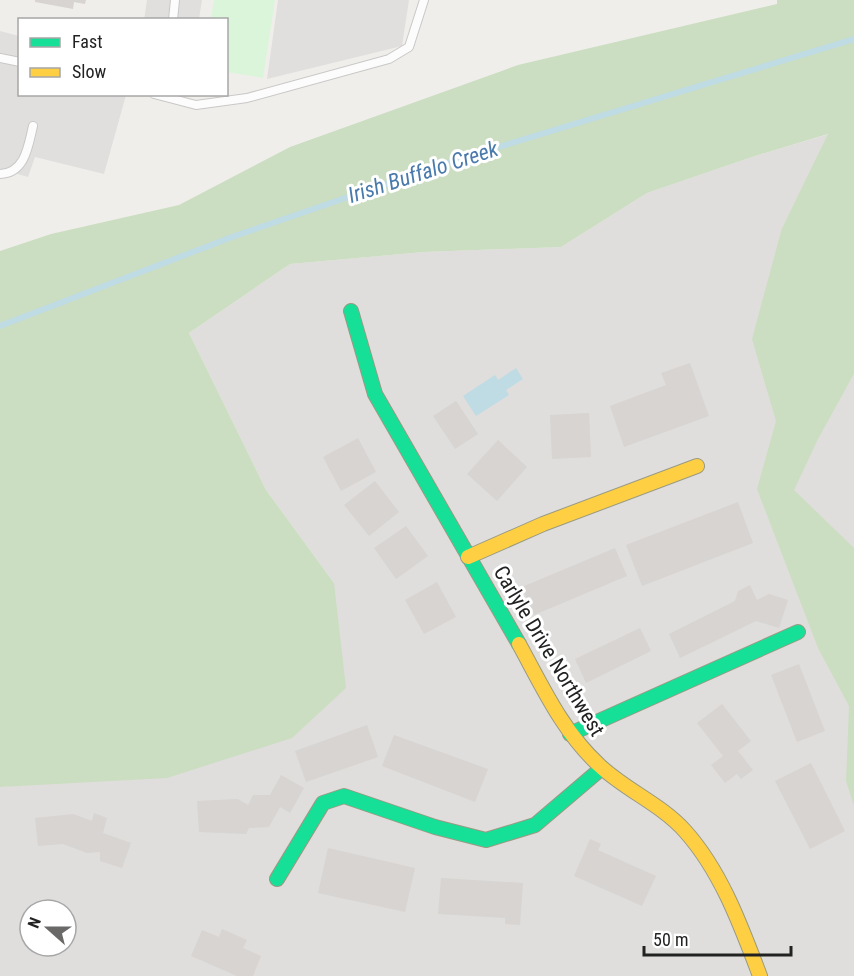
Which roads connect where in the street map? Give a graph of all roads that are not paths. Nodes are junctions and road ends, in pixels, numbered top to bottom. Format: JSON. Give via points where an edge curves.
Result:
{"nodes":[{"id":1,"x":176,"y":0,"type":"edge"},
{"id":2,"x":424,"y":0,"type":"edge"},
{"id":3,"x":172,"y":18,"type":"edge"},
{"id":4,"x":0,"y":58,"type":"edge"},
{"id":5,"x":18,"y":62,"type":"edge"},
{"id":6,"x":162,"y":96,"type":"edge"},
{"id":7,"x":33,"y":126,"type":"dead end"},
{"id":8,"x":0,"y":174,"type":"edge"},
{"id":9,"x":351,"y":311,"type":"dead end"},
{"id":10,"x":697,"y":466,"type":"dead end"},
{"id":11,"x":468,"y":557,"type":"junction"},
{"id":12,"x":798,"y":632,"type":"dead end"},
{"id":13,"x":570,"y":734,"type":"junction"},
{"id":14,"x":602,"y":768,"type":"junction"},
{"id":15,"x":277,"y":879,"type":"dead end"},
{"id":16,"x":760,"y":976,"type":"edge"}],
"edges":[{"from":1,"to":3,"type":"lane"},
{"from":2,"to":6,"type":"lane","via":[[409,47],[389,59],[248,98],[196,105]]},
{"from":4,"to":5,"type":"lane"},
{"from":7,"to":8,"type":"lane","via":[[25,157],[12,172]]},
{"from":9,"to":11,"type":"street","name":"Carlyle Drive Northwest","via":[[375,394]]},
{"from":10,"to":11,"type":"street"},
{"from":11,"to":13,"type":"street","name":"Carlyle Drive Northwest"},
{"from":12,"to":13,"type":"street"},
{"from":13,"to":14,"type":"street","name":"Carlyle Drive Northwest"},
{"from":14,"to":15,"type":"street","via":[[535,825],[486,840],[344,796],[323,803]]},
{"from":14,"to":16,"type":"street","name":"Carlyle Drive Northwest","via":[[664,813],[697,846],[727,899]]}]}
